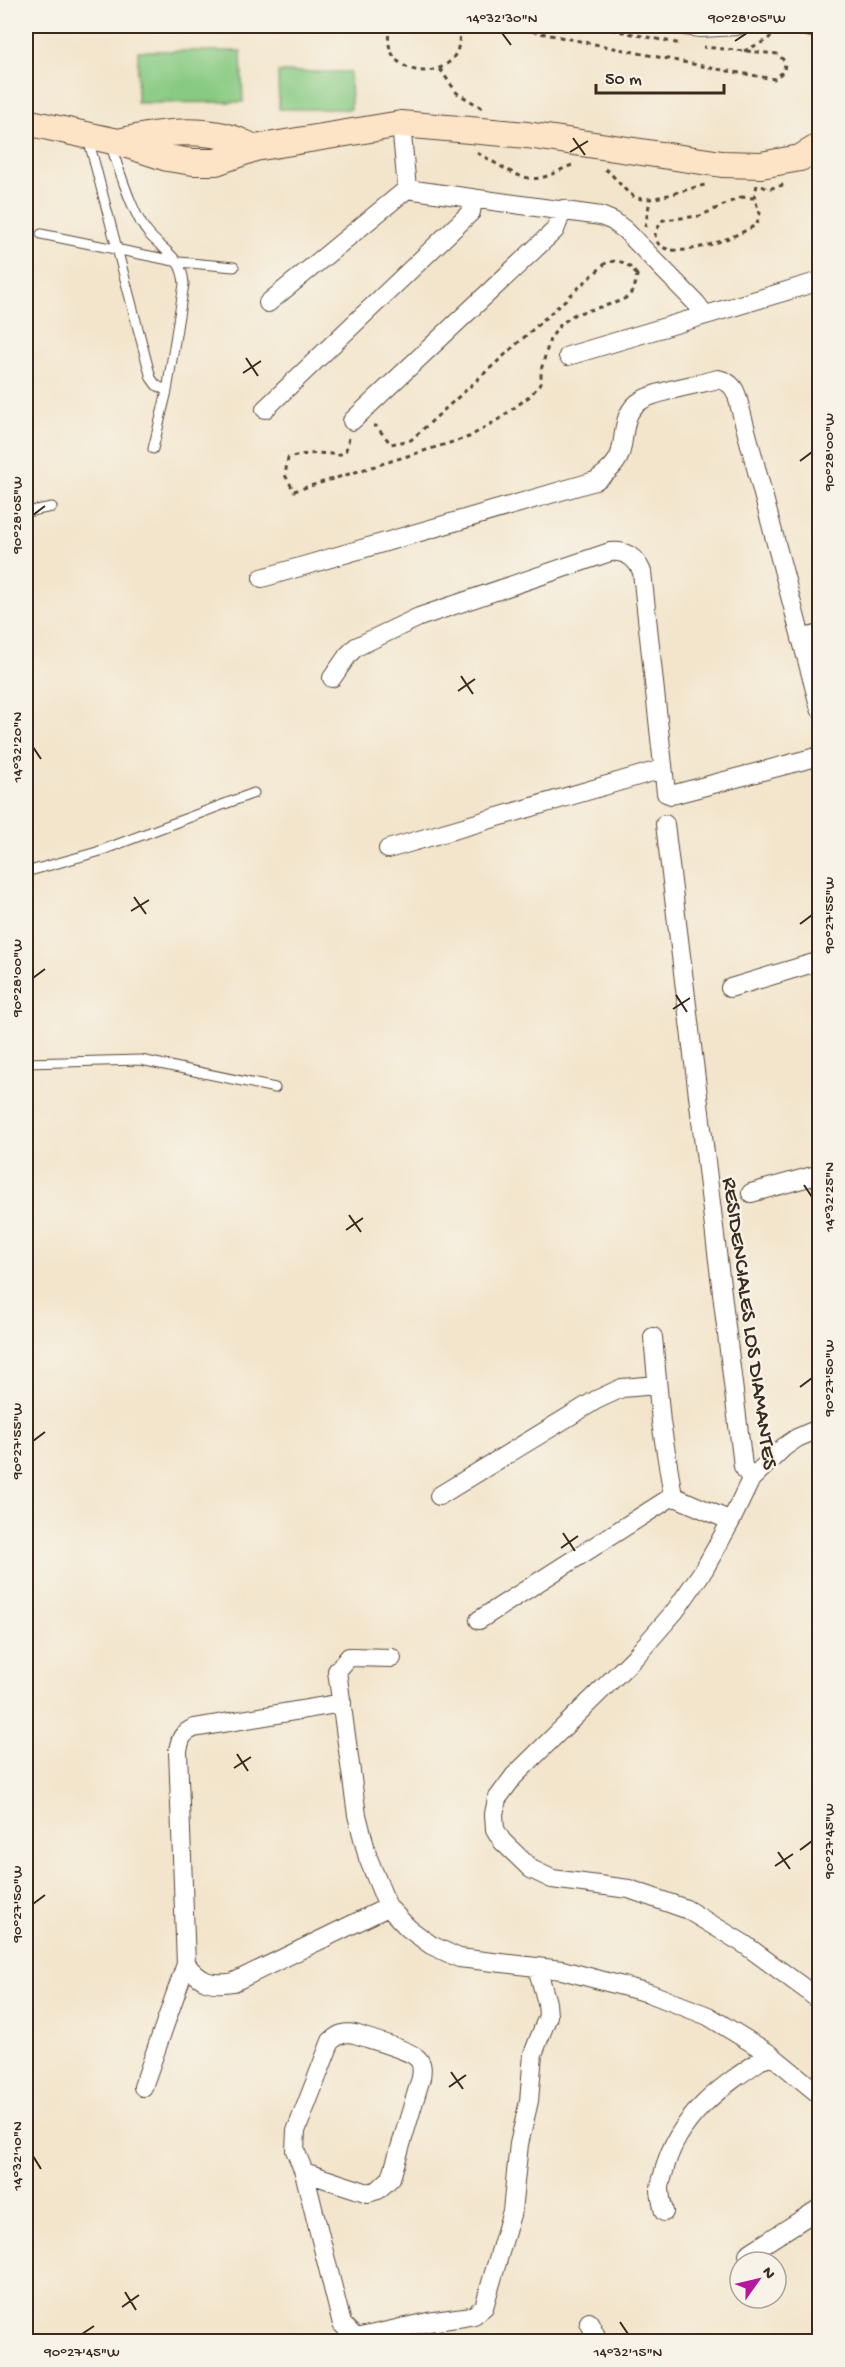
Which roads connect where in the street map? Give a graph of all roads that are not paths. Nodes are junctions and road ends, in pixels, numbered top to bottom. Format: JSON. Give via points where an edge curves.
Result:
{"nodes":[{"id":1,"x":685,"y":26,"type":"edge"},
{"id":2,"x":737,"y":26,"type":"edge"},
{"id":3,"x":804,"y":26,"type":"edge"},
{"id":4,"x":819,"y":30,"type":"edge"},
{"id":5,"x":26,"y":122,"type":"edge"},
{"id":6,"x":400,"y":124,"type":"junction"},
{"id":7,"x":105,"y":139,"type":"junction"},
{"id":8,"x":819,"y":146,"type":"edge"},
{"id":9,"x":407,"y":189,"type":"junction"},
{"id":10,"x":472,"y":198,"type":"junction"},
{"id":11,"x":563,"y":209,"type":"junction"},
{"id":12,"x":41,"y":234,"type":"dead end"},
{"id":13,"x":116,"y":251,"type":"junction"},
{"id":14,"x":179,"y":262,"type":"junction"},
{"id":15,"x":234,"y":267,"type":"dead end"},
{"id":16,"x":819,"y":281,"type":"edge"},
{"id":17,"x":268,"y":303,"type":"dead end"},
{"id":18,"x":705,"y":315,"type":"junction"},
{"id":19,"x":568,"y":356,"type":"dead end"},
{"id":20,"x":167,"y":392,"type":"junction"},
{"id":21,"x":265,"y":409,"type":"dead end"},
{"id":22,"x":357,"y":427,"type":"road end"},
{"id":23,"x":153,"y":449,"type":"dead end"},
{"id":24,"x":52,"y":507,"type":"dead end"},
{"id":25,"x":26,"y":512,"type":"edge"},
{"id":26,"x":262,"y":578,"type":"dead end"},
{"id":27,"x":819,"y":634,"type":"edge"},
{"id":28,"x":801,"y":639,"type":"junction"},
{"id":29,"x":332,"y":678,"type":"dead end"},
{"id":30,"x":819,"y":710,"type":"edge"},
{"id":31,"x":819,"y":756,"type":"edge"},
{"id":32,"x":662,"y":769,"type":"junction"},
{"id":33,"x":254,"y":793,"type":"dead end"},
{"id":34,"x":665,"y":824,"type":"dead end"},
{"id":35,"x":388,"y":849,"type":"dead end"},
{"id":36,"x":26,"y":872,"type":"edge"},
{"id":37,"x":819,"y":961,"type":"edge"},
{"id":38,"x":730,"y":987,"type":"dead end"},
{"id":39,"x":26,"y":1063,"type":"edge"},
{"id":40,"x":275,"y":1088,"type":"dead end"},
{"id":41,"x":819,"y":1174,"type":"edge"},
{"id":42,"x":751,"y":1192,"type":"dead end"},
{"id":43,"x":653,"y":1337,"type":"dead end"},
{"id":44,"x":657,"y":1385,"type":"junction"},
{"id":45,"x":819,"y":1428,"type":"edge"},
{"id":46,"x":751,"y":1479,"type":"junction"},
{"id":47,"x":439,"y":1496,"type":"dead end"},
{"id":48,"x":673,"y":1496,"type":"junction"},
{"id":49,"x":731,"y":1521,"type":"junction"},
{"id":50,"x":479,"y":1620,"type":"dead end"},
{"id":51,"x":392,"y":1658,"type":"dead end"},
{"id":52,"x":342,"y":1703,"type":"junction"},
{"id":53,"x":388,"y":1907,"type":"junction"},
{"id":54,"x":186,"y":1964,"type":"junction"},
{"id":55,"x":537,"y":1967,"type":"junction"},
{"id":56,"x":819,"y":2002,"type":"edge"},
{"id":57,"x":770,"y":2054,"type":"junction"},
{"id":58,"x":143,"y":2087,"type":"dead end"},
{"id":59,"x":819,"y":2095,"type":"edge"},
{"id":60,"x":304,"y":2172,"type":"junction"},
{"id":61,"x":819,"y":2208,"type":"edge"},
{"id":62,"x":664,"y":2212,"type":"dead end"},
{"id":63,"x":754,"y":2250,"type":"edge"},
{"id":64,"x":589,"y":2322,"type":"dead end"},
{"id":65,"x":599,"y":2342,"type":"edge"},
{"id":66,"x":758,"y":2342,"type":"edge"},
{"id":67,"x":775,"y":2342,"type":"edge"}],
"edges":[{"from":1,"to":2,"type":"street"},
{"from":3,"to":4,"type":"street"},
{"from":5,"to":7,"type":"street"},
{"from":6,"to":7,"type":"street","via":[[255,148],[216,162],[167,158]]},
{"from":6,"to":8,"type":"street","via":[[526,135],[722,164],[761,165],[800,158]]},
{"from":6,"to":9,"type":"street"},
{"from":7,"to":13,"type":"lane"},
{"from":7,"to":14,"type":"lane","via":[[147,232]]},
{"from":9,"to":10,"type":"street"},
{"from":9,"to":17,"type":"street"},
{"from":10,"to":11,"type":"street"},
{"from":10,"to":21,"type":"street","via":[[471,212]]},
{"from":11,"to":18,"type":"street","via":[[613,221],[652,252]]},
{"from":11,"to":22,"type":"street","via":[[555,230]]},
{"from":12,"to":13,"type":"lane"},
{"from":13,"to":14,"type":"lane"},
{"from":13,"to":20,"type":"lane","via":[[151,378]]},
{"from":14,"to":15,"type":"lane"},
{"from":14,"to":20,"type":"lane","via":[[184,284]]},
{"from":16,"to":18,"type":"street"},
{"from":18,"to":19,"type":"street"},
{"from":20,"to":23,"type":"lane"},
{"from":24,"to":25,"type":"lane"},
{"from":26,"to":28,"type":"street","via":[[584,485],[605,474],[620,456],[626,418],[635,405],[718,379],[730,384],[737,396]]},
{"from":27,"to":28,"type":"street"},
{"from":28,"to":30,"type":"street"},
{"from":29,"to":32,"type":"street","via":[[356,647],[419,617],[610,552],[621,552],[632,557],[642,572]]},
{"from":31,"to":32,"type":"street","via":[[671,795],[666,793]]},
{"from":32,"to":35,"type":"street"},
{"from":33,"to":36,"type":"lane","via":[[97,852]]},
{"from":34,"to":46,"type":"street","name":"RESIDENCIALES LOS DIAMANTES","via":[[743,1466]]},
{"from":37,"to":38,"type":"street"},
{"from":39,"to":40,"type":"lane","via":[[141,1060]]},
{"from":41,"to":42,"type":"street"},
{"from":43,"to":44,"type":"street"},
{"from":44,"to":47,"type":"street","via":[[622,1388],[596,1400]]},
{"from":44,"to":48,"type":"street"},
{"from":45,"to":46,"type":"street","via":[[784,1447]]},
{"from":46,"to":49,"type":"street","name":"RESIDENCIALES LOS DIAMANTES"},
{"from":48,"to":49,"type":"street"},
{"from":48,"to":50,"type":"street"},
{"from":49,"to":56,"type":"street","name":"RESIDENCIALES LOS DIAMANTES","via":[[705,1568],[635,1657],[514,1776],[497,1799],[495,1829],[514,1855],[552,1879],[629,1889],[686,1909],[744,1944]]},
{"from":51,"to":52,"type":"street","via":[[349,1658],[342,1663],[337,1671]]},
{"from":52,"to":53,"type":"street","via":[[357,1815],[368,1858]]},
{"from":52,"to":54,"type":"street","via":[[194,1728],[180,1740]]},
{"from":53,"to":54,"type":"street","via":[[234,1982],[208,1982]]},
{"from":53,"to":55,"type":"street","via":[[431,1945],[459,1958]]},
{"from":54,"to":58,"type":"street"},
{"from":55,"to":57,"type":"street","via":[[649,1993],[708,2016]]},
{"from":55,"to":60,"type":"street","via":[[548,2016],[533,2054],[530,2101],[519,2144],[512,2211],[484,2307],[464,2317],[356,2338],[350,2334],[342,2324]]},
{"from":57,"to":59,"type":"street"},
{"from":57,"to":62,"type":"street","via":[[704,2101],[684,2126],[668,2154],[660,2189]]},
{"from":60,"to":60,"type":"street","via":[[295,2150],[296,2131],[331,2041],[346,2032],[418,2059],[423,2069],[421,2078],[391,2178],[368,2193]]},
{"from":61,"to":63,"type":"street"},
{"from":64,"to":65,"type":"street"},
{"from":66,"to":67,"type":"lane"}]}
